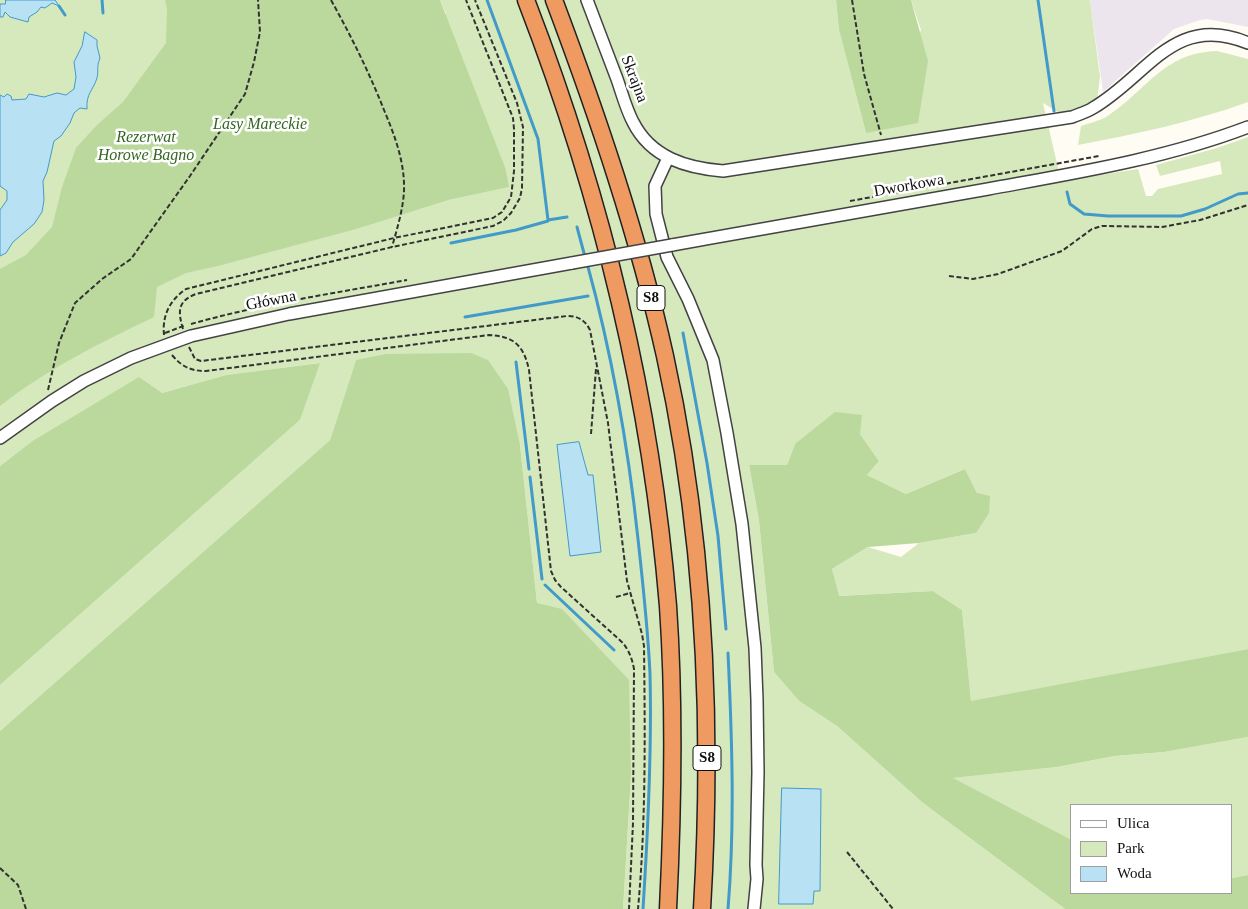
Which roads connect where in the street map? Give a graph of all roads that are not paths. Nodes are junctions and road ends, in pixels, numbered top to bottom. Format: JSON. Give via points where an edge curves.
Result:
{"nodes":[{"id":1,"x":526,"y":0,"type":"edge"},
{"id":2,"x":554,"y":0,"type":"edge"},
{"id":3,"x":587,"y":0,"type":"edge"},
{"id":4,"x":1248,"y":43,"type":"edge"},
{"id":5,"x":1248,"y":127,"type":"edge"},
{"id":6,"x":668,"y":158,"type":"junction"},
{"id":7,"x":572,"y":263,"type":"joint"},
{"id":8,"x":0,"y":438,"type":"edge"},
{"id":9,"x":668,"y":909,"type":"edge"},
{"id":10,"x":702,"y":909,"type":"edge"},
{"id":11,"x":754,"y":909,"type":"edge"}],
"edges":[{"from":1,"to":9,"type":"highway","number":"S8","via":[[574,133],[608,253],[631,354],[653,478],[667,598],[672,679]]},
{"from":2,"to":10,"type":"highway","number":"S8","via":[[609,154],[651,296],[676,417],[701,606],[705,679],[707,776]]},
{"from":3,"to":6,"type":"street","name":"Skrajna","via":[[633,123],[647,142]]},
{"from":4,"to":6,"type":"street","via":[[1219,34],[1191,38],[1162,52],[1093,109],[1072,117],[724,171],[686,166]]},
{"from":5,"to":7,"type":"street","name":"Dworkowa","bridge":true,"via":[[1178,151],[1134,161]]},
{"from":6,"to":11,"type":"street","via":[[655,186],[656,214],[667,257],[713,360],[742,524],[757,700],[757,879]]},
{"from":7,"to":8,"type":"street","name":"Główna","via":[[289,314],[186,337],[131,358],[84,381]]}]}
